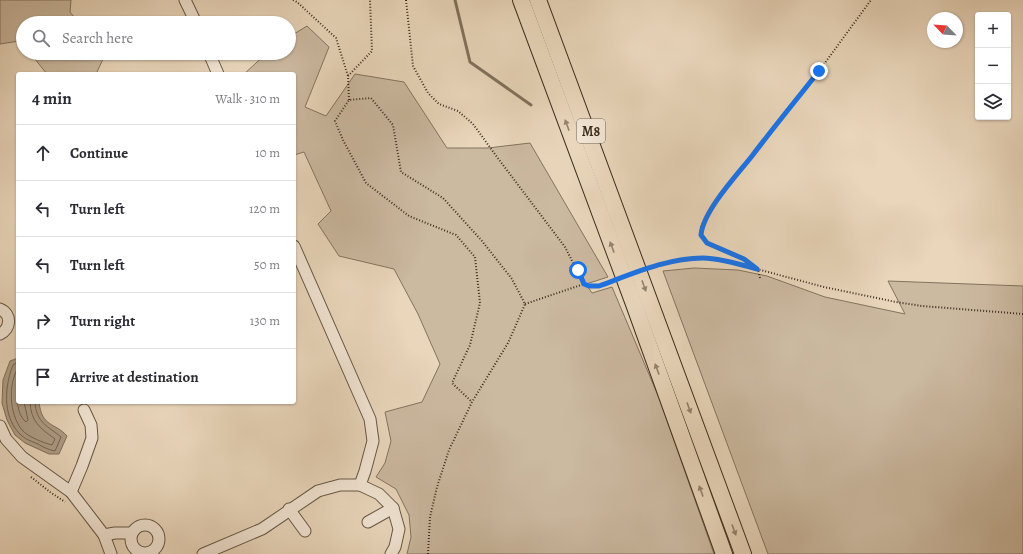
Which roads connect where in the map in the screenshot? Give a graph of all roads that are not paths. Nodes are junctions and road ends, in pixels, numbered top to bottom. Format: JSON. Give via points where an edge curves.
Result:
{"nodes":[{"id":1,"x":185,"y":0,"type":"edge"},
{"id":2,"x":521,"y":0,"type":"edge"},
{"id":3,"x":538,"y":0,"type":"edge"},
{"id":4,"x":546,"y":0,"type":"edge"},
{"id":5,"x":193,"y":16,"type":"edge"},
{"id":6,"x":212,"y":60,"type":"edge"},
{"id":7,"x":217,"y":72,"type":"edge"},
{"id":8,"x":296,"y":251,"type":"edge"},
{"id":9,"x":636,"y":263,"type":"junction"},
{"id":10,"x":0,"y":309,"type":"edge"},
{"id":11,"x":13,"y":328,"type":"edge"},
{"id":12,"x":0,"y":334,"type":"edge"},
{"id":13,"x":84,"y":410,"type":"dead end"},
{"id":14,"x":0,"y":426,"type":"edge"},
{"id":15,"x":360,"y":485,"type":"junction"},
{"id":16,"x":71,"y":492,"type":"junction"},
{"id":17,"x":393,"y":508,"type":"junction"},
{"id":18,"x":289,"y":509,"type":"junction"},
{"id":19,"x":368,"y":522,"type":"dead end"},
{"id":20,"x":305,"y":531,"type":"dead end"},
{"id":21,"x":132,"y":533,"type":"dead end"},
{"id":22,"x":104,"y":535,"type":"junction"},
{"id":23,"x":111,"y":554,"type":"edge"},
{"id":24,"x":203,"y":554,"type":"edge"},
{"id":25,"x":391,"y":554,"type":"edge"},
{"id":26,"x":724,"y":554,"type":"edge"},
{"id":27,"x":743,"y":554,"type":"edge"}],
"edges":[{"from":1,"to":5,"type":"lane"},
{"from":26,"to":2,"type":"highway","number":"M8","one_way":true},
{"from":3,"to":9,"type":"highway","number":"M8"},
{"from":4,"to":9,"type":"highway","number":"M8"},
{"from":6,"to":7,"type":"lane"},
{"from":8,"to":15,"type":"lane","via":[[370,419],[373,441]]},
{"from":9,"to":27,"type":"highway","number":"M8","one_way":true},
{"from":10,"to":11,"type":"lane","via":[[6,313]]},
{"from":11,"to":12,"type":"lane"},
{"from":13,"to":16,"type":"lane","via":[[91,425],[92,438]]},
{"from":14,"to":16,"type":"lane","via":[[6,439],[22,457]]},
{"from":15,"to":17,"type":"lane","via":[[379,494]]},
{"from":15,"to":18,"type":"lane","via":[[340,485],[318,491]]},
{"from":16,"to":22,"type":"lane"},
{"from":17,"to":19,"type":"lane"},
{"from":17,"to":25,"type":"lane","via":[[399,529]]},
{"from":18,"to":20,"type":"lane"},
{"from":18,"to":24,"type":"lane","via":[[262,529]]},
{"from":21,"to":22,"type":"lane"},
{"from":22,"to":23,"type":"lane"}]}
